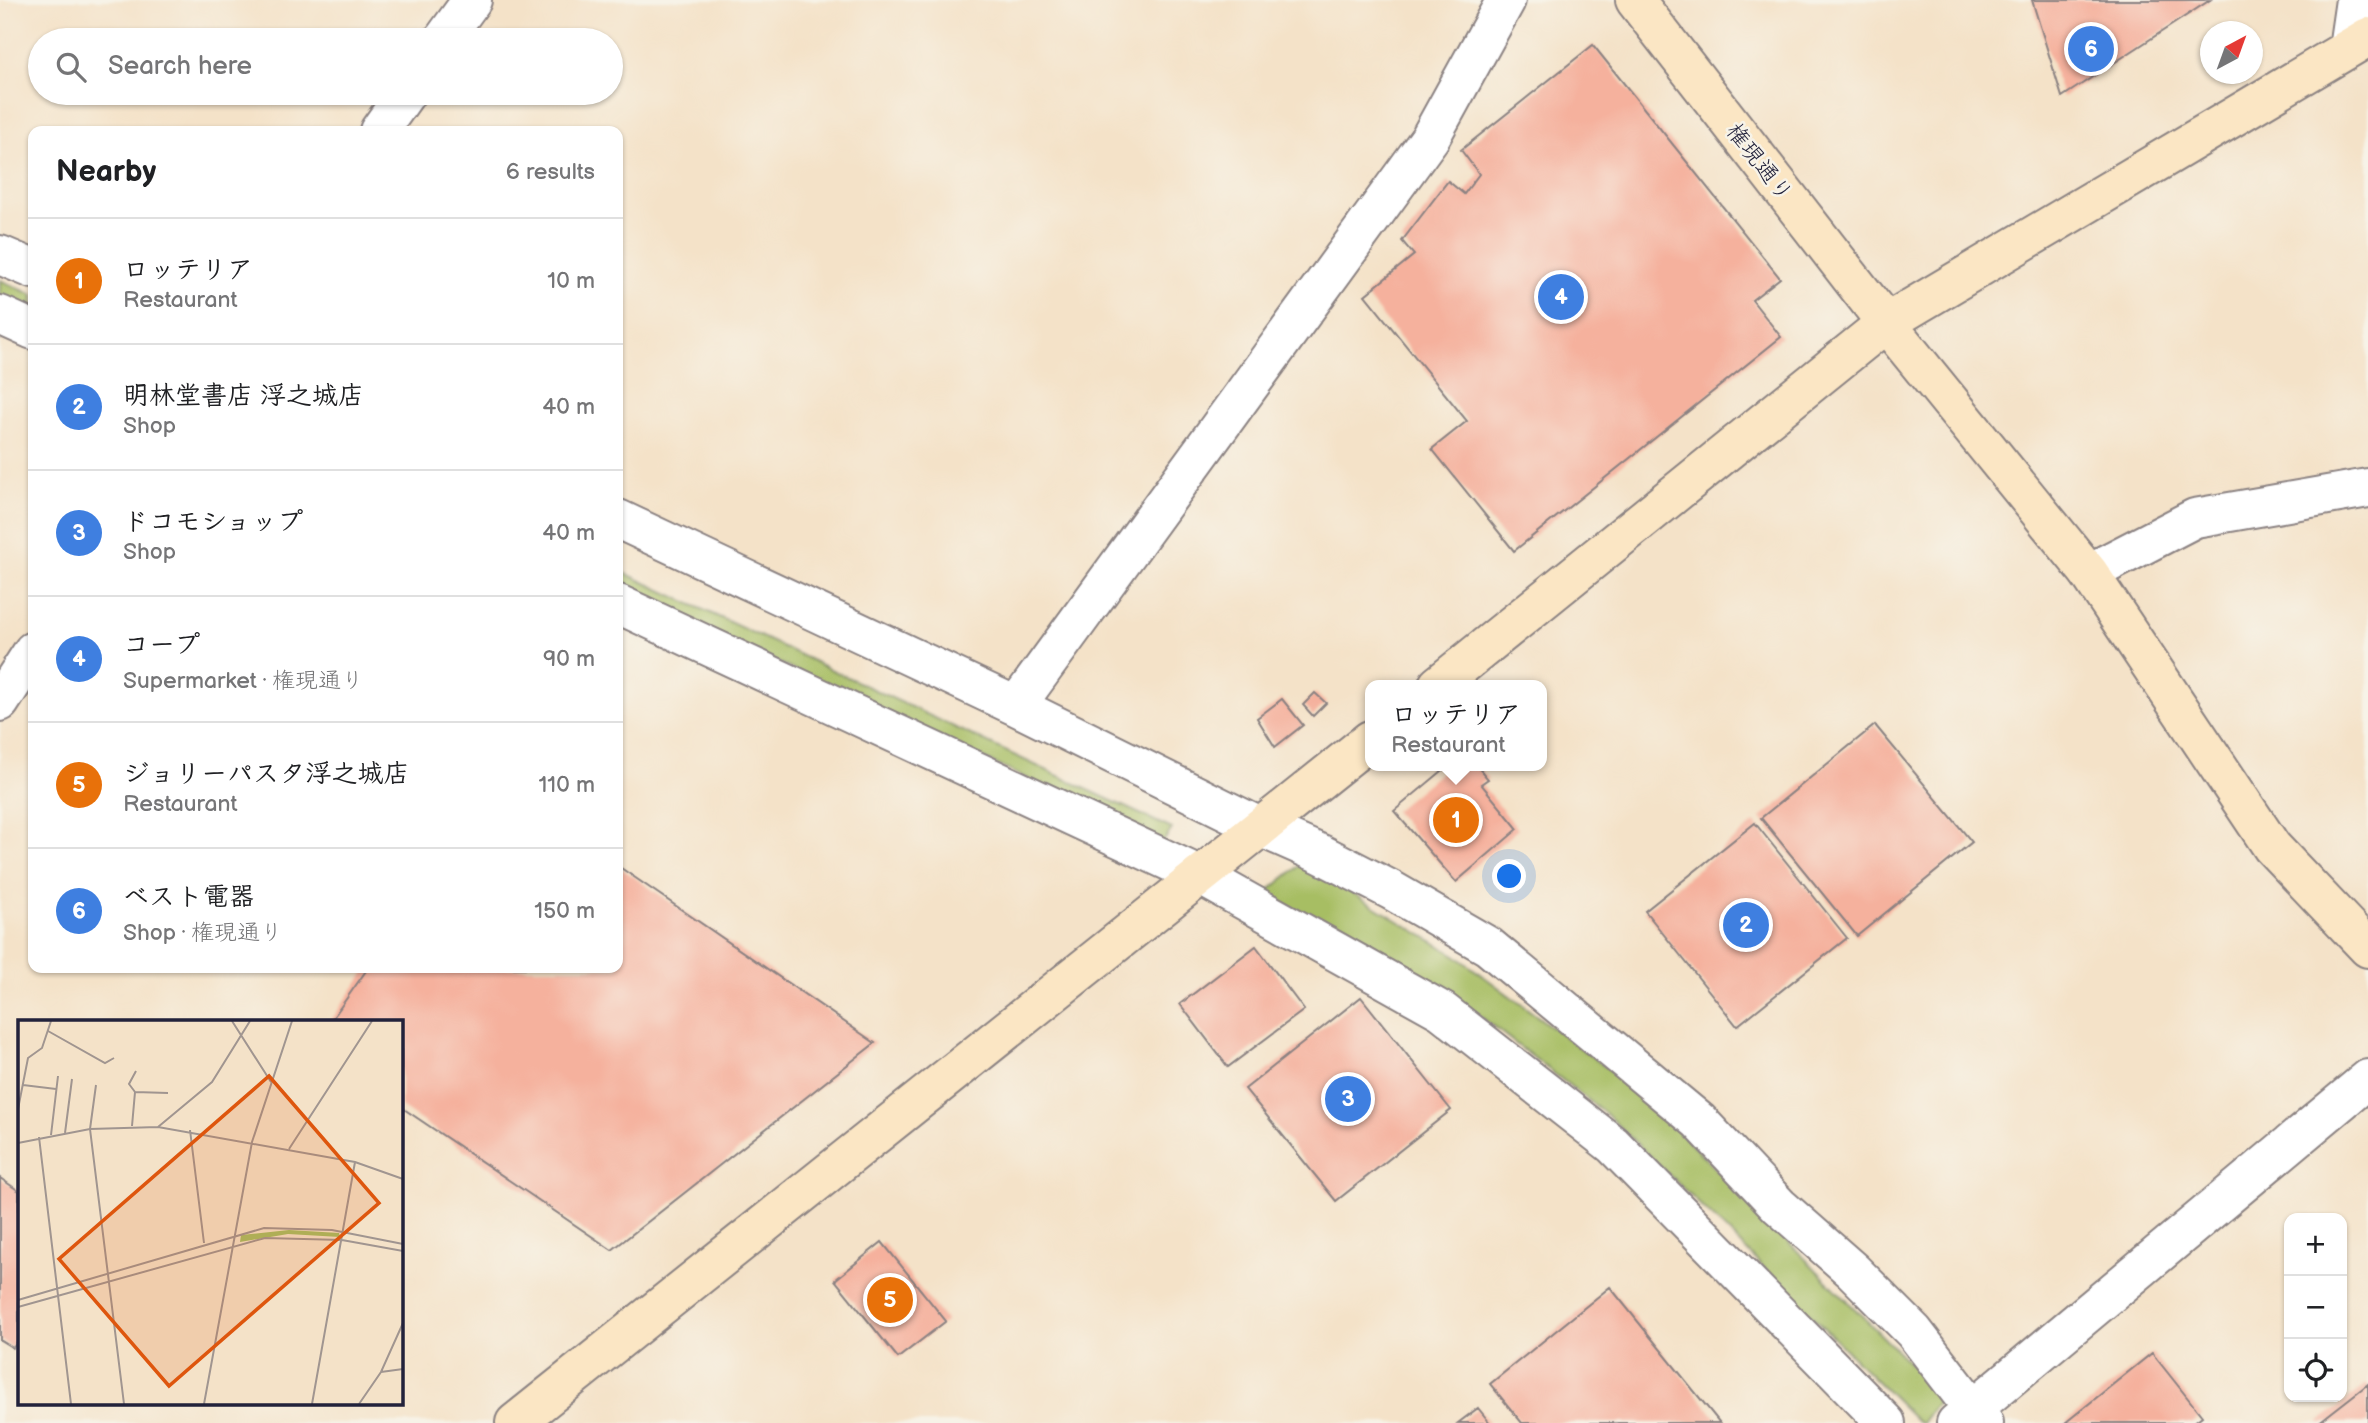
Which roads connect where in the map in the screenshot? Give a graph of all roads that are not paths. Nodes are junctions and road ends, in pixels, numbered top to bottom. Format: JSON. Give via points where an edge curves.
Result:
{"nodes":[{"id":1,"x":472,"y":0,"type":"edge"},
{"id":2,"x":1506,"y":0,"type":"edge"},
{"id":3,"x":1635,"y":0,"type":"edge"},
{"id":4,"x":2356,"y":0,"type":"edge"},
{"id":5,"x":452,"y":28,"type":"edge"},
{"id":6,"x":2358,"y":43,"type":"edge"},
{"id":7,"x":397,"y":105,"type":"edge"},
{"id":8,"x":383,"y":126,"type":"edge"},
{"id":9,"x":0,"y":255,"type":"edge"},
{"id":10,"x":28,"y":267,"type":"edge"},
{"id":11,"x":0,"y":315,"type":"edge"},
{"id":12,"x":1886,"y":323,"type":"junction"},
{"id":13,"x":28,"y":328,"type":"edge"},
{"id":14,"x":2368,"y":488,"type":"edge"},
{"id":15,"x":623,"y":521,"type":"edge"},
{"id":16,"x":2089,"y":573,"type":"junction"},
{"id":17,"x":623,"y":606,"type":"edge"},
{"id":18,"x":28,"y":659,"type":"edge"},
{"id":19,"x":1444,"y":680,"type":"edge"},
{"id":20,"x":0,"y":702,"type":"edge"},
{"id":21,"x":1016,"y":706,"type":"junction"},
{"id":22,"x":1365,"y":744,"type":"edge"},
{"id":23,"x":1262,"y":828,"type":"junction"},
{"id":24,"x":1201,"y":876,"type":"junction"},
{"id":25,"x":2368,"y":948,"type":"edge"},
{"id":26,"x":2368,"y":1079,"type":"edge"},
{"id":27,"x":1971,"y":1418,"type":"edge"},
{"id":28,"x":515,"y":1423,"type":"edge"},
{"id":29,"x":1886,"y":1423,"type":"edge"}],
"edges":[{"from":1,"to":5,"type":"street"},
{"from":2,"to":21,"type":"street","via":[[1430,138]]},
{"from":3,"to":12,"type":"street","name":"権現通り"},
{"from":4,"to":6,"type":"street"},
{"from":6,"to":12,"type":"street"},
{"from":7,"to":8,"type":"street"},
{"from":9,"to":10,"type":"street"},
{"from":11,"to":13,"type":"street"},
{"from":12,"to":16,"type":"street","name":"権現通り"},
{"from":12,"to":19,"type":"street"},
{"from":14,"to":16,"type":"street","via":[[2195,518]]},
{"from":15,"to":21,"type":"street"},
{"from":16,"to":25,"type":"street","name":"権現通り","via":[[2272,847]]},
{"from":17,"to":24,"type":"street"},
{"from":18,"to":20,"type":"street"},
{"from":21,"to":23,"type":"street"},
{"from":22,"to":23,"type":"street"},
{"from":23,"to":24,"type":"street"},
{"from":23,"to":27,"type":"street","via":[[1391,890],[1488,946],[1699,1121],[1779,1206],[1914,1332]]},
{"from":24,"to":28,"type":"street"},
{"from":24,"to":29,"type":"street","via":[[1442,1011],[1614,1145]]},
{"from":26,"to":27,"type":"street"}]}
